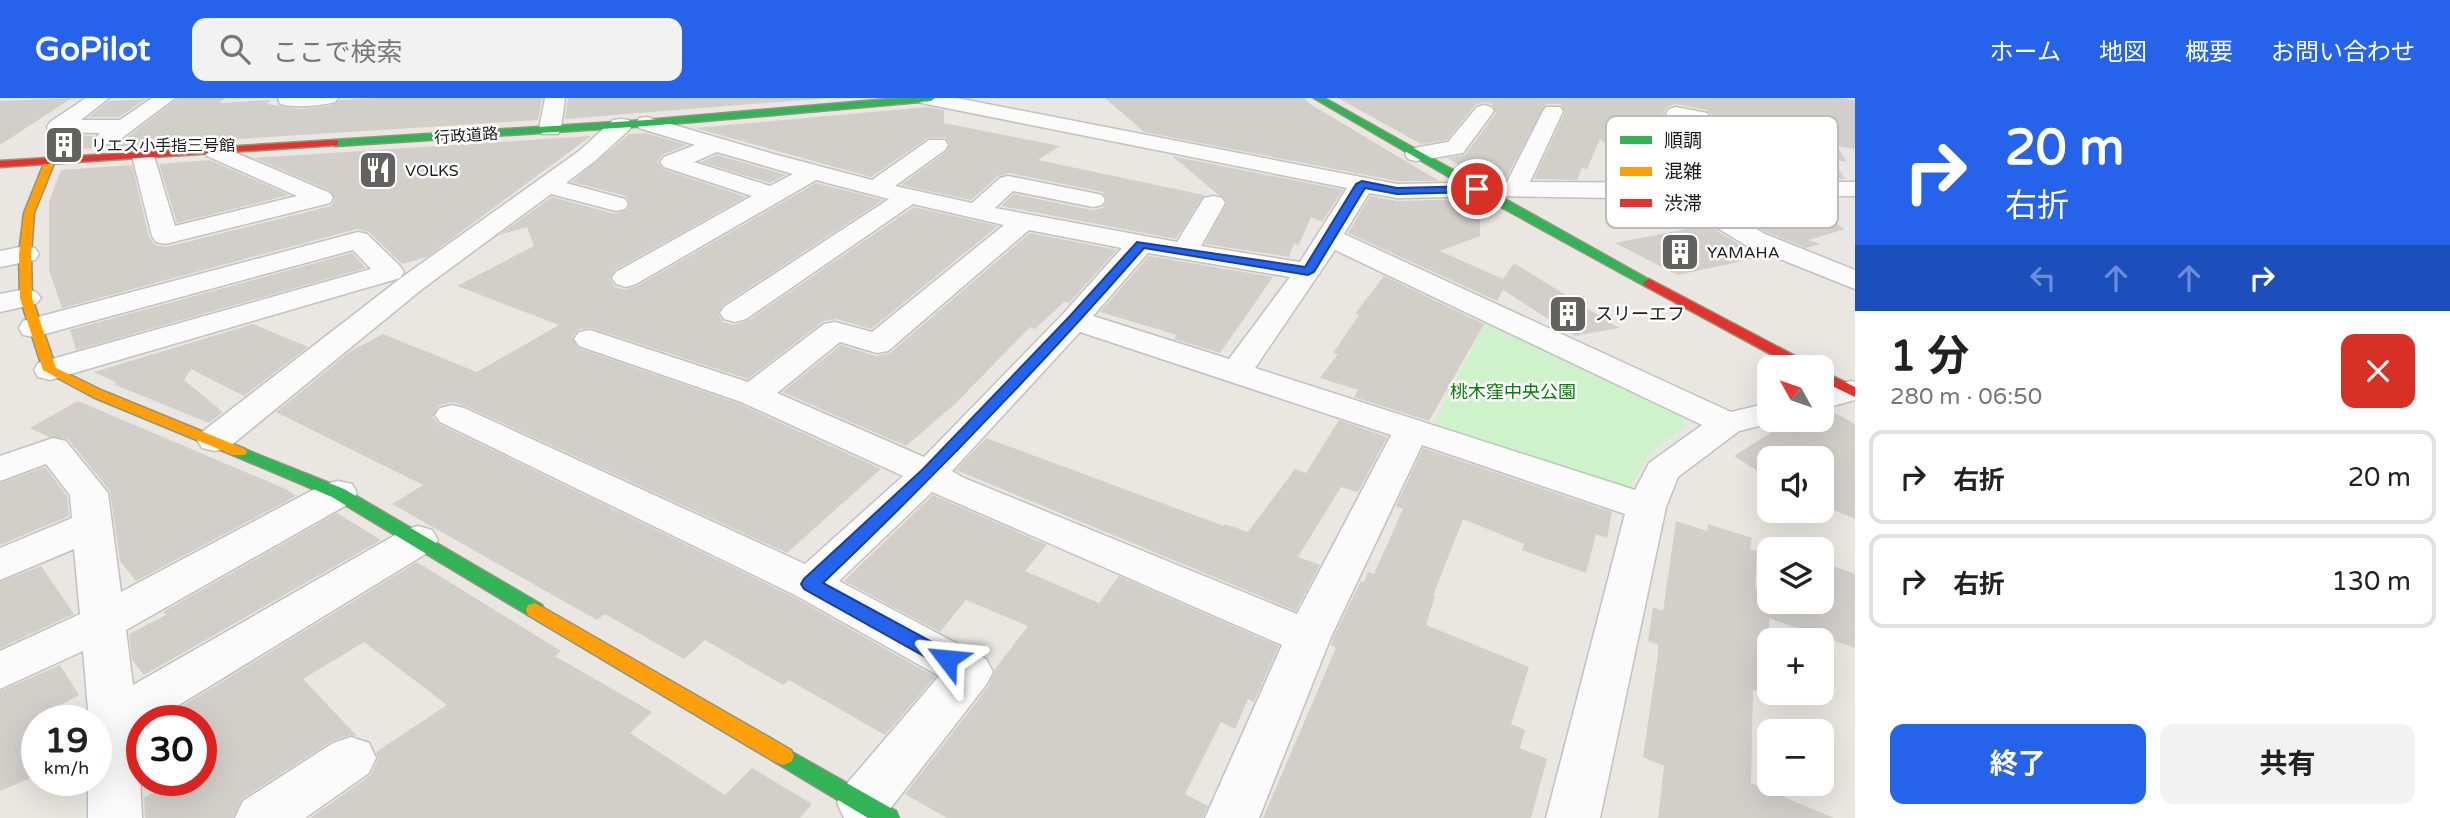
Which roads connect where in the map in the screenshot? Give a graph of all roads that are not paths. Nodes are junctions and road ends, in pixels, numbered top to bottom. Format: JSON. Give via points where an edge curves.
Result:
{"nodes":[{"id":1,"x":99,"y":98,"type":"edge"},
{"id":2,"x":165,"y":98,"type":"edge"},
{"id":3,"x":328,"y":98,"type":"edge"},
{"id":4,"x":555,"y":98,"type":"edge"},
{"id":5,"x":931,"y":98,"type":"edge"},
{"id":6,"x":1318,"y":98,"type":"edge"},
{"id":7,"x":926,"y":99,"type":"edge"},
{"id":8,"x":287,"y":100,"type":"dead end"},
{"id":9,"x":1484,"y":111,"type":"dead end"},
{"id":10,"x":1553,"y":111,"type":"dead end"},
{"id":11,"x":1676,"y":113,"type":"dead end"},
{"id":12,"x":1694,"y":116,"type":"edge"},
{"id":13,"x":634,"y":124,"type":"junction"},
{"id":14,"x":126,"y":125,"type":"junction"},
{"id":15,"x":550,"y":130,"type":"junction"},
{"id":16,"x":716,"y":145,"type":"junction"},
{"id":17,"x":937,"y":145,"type":"dead end"},
{"id":18,"x":215,"y":151,"type":"junction"},
{"id":19,"x":1416,"y":154,"type":"junction"},
{"id":20,"x":143,"y":156,"type":"junction"},
{"id":21,"x":78,"y":160,"type":"junction"},
{"id":22,"x":50,"y":161,"type":"junction"},
{"id":23,"x":0,"y":164,"type":"edge"},
{"id":24,"x":812,"y":173,"type":"junction"},
{"id":25,"x":1362,"y":184,"type":"junction"},
{"id":26,"x":547,"y":185,"type":"junction"},
{"id":27,"x":875,"y":189,"type":"junction"},
{"id":28,"x":1477,"y":189,"type":"junction"},
{"id":29,"x":1515,"y":190,"type":"junction"},
{"id":30,"x":1606,"y":191,"type":"edge"},
{"id":31,"x":772,"y":195,"type":"junction"},
{"id":32,"x":908,"y":197,"type":"junction"},
{"id":33,"x":1093,"y":200,"type":"dead end"},
{"id":34,"x":1213,"y":203,"type":"dead end"},
{"id":35,"x":616,"y":204,"type":"dead end"},
{"id":36,"x":977,"y":211,"type":"junction"},
{"id":37,"x":1023,"y":222,"type":"junction"},
{"id":38,"x":1736,"y":228,"type":"edge"},
{"id":39,"x":1329,"y":237,"type":"junction"},
{"id":40,"x":1141,"y":244,"type":"junction"},
{"id":41,"x":1855,"y":248,"type":"edge"},
{"id":42,"x":1185,"y":251,"type":"junction"},
{"id":43,"x":13,"y":257,"type":"edge"},
{"id":44,"x":1813,"y":263,"type":"junction"},
{"id":45,"x":1308,"y":272,"type":"junction"},
{"id":46,"x":400,"y":278,"type":"junction"},
{"id":47,"x":626,"y":278,"type":"dead end"},
{"id":48,"x":1855,"y":280,"type":"edge"},
{"id":49,"x":13,"y":300,"type":"edge"},
{"id":50,"x":735,"y":313,"type":"dead end"},
{"id":51,"x":1074,"y":320,"type":"junction"},
{"id":52,"x":34,"y":328,"type":"junction"},
{"id":53,"x":590,"y":340,"type":"dead end"},
{"id":54,"x":1783,"y":355,"type":"edge"},
{"id":55,"x":50,"y":370,"type":"junction"},
{"id":56,"x":1236,"y":372,"type":"junction"},
{"id":57,"x":753,"y":395,"type":"junction"},
{"id":58,"x":452,"y":415,"type":"dead end"},
{"id":59,"x":1757,"y":416,"type":"edge"},
{"id":60,"x":1727,"y":424,"type":"junction"},
{"id":61,"x":1412,"y":429,"type":"junction"},
{"id":62,"x":215,"y":440,"type":"junction"},
{"id":63,"x":0,"y":469,"type":"edge"},
{"id":64,"x":929,"y":473,"type":"junction"},
{"id":65,"x":338,"y":493,"type":"junction"},
{"id":66,"x":1646,"y":507,"type":"junction"},
{"id":67,"x":92,"y":525,"type":"junction"},
{"id":68,"x":418,"y":540,"type":"junction"},
{"id":69,"x":0,"y":565,"type":"edge"},
{"id":70,"x":810,"y":584,"type":"junction"},
{"id":71,"x":103,"y":622,"type":"junction"},
{"id":72,"x":1308,"y":637,"type":"junction"},
{"id":73,"x":0,"y":671,"type":"edge"},
{"id":74,"x":113,"y":720,"type":"junction"},
{"id":75,"x":351,"y":758,"type":"dead end"},
{"id":76,"x":875,"y":810,"type":"edge"},
{"id":77,"x":115,"y":818,"type":"edge"},
{"id":78,"x":262,"y":818,"type":"edge"},
{"id":79,"x":1232,"y":818,"type":"edge"},
{"id":80,"x":1573,"y":818,"type":"edge"}],
"edges":[{"from":1,"to":14,"type":"street","via":[[58,127]]},
{"from":2,"to":14,"type":"street"},
{"from":3,"to":8,"type":"street"},
{"from":4,"to":15,"type":"street"},
{"from":5,"to":7,"type":"main road","name":"行政道路"},
{"from":6,"to":19,"type":"main road"},
{"from":7,"to":13,"type":"main road","name":"行政道路"},
{"from":7,"to":25,"type":"street"},
{"from":9,"to":19,"type":"street","via":[[1455,148]]},
{"from":10,"to":29,"type":"street"},
{"from":11,"to":12,"type":"street"},
{"from":13,"to":15,"type":"main road","name":"行政道路"},
{"from":13,"to":16,"type":"street"},
{"from":13,"to":26,"type":"street"},
{"from":14,"to":21,"type":"street"},
{"from":15,"to":18,"type":"main road","name":"行政道路"},
{"from":16,"to":24,"type":"street"},
{"from":16,"to":31,"type":"street","via":[[672,162]]},
{"from":17,"to":27,"type":"street"},
{"from":18,"to":20,"type":"main road","name":"行政道路"},
{"from":18,"to":20,"type":"street","via":[[321,198],[165,236]]},
{"from":19,"to":28,"type":"main road"},
{"from":20,"to":21,"type":"main road","name":"行政道路"},
{"from":21,"to":22,"type":"main road","name":"行政道路"},
{"from":22,"to":23,"type":"main road","name":"行政道路"},
{"from":22,"to":43,"type":"main road"},
{"from":24,"to":27,"type":"street"},
{"from":24,"to":31,"type":"street"},
{"from":25,"to":28,"type":"street","via":[[1397,191]]},
{"from":25,"to":39,"type":"street"},
{"from":26,"to":35,"type":"street"},
{"from":26,"to":46,"type":"street"},
{"from":27,"to":32,"type":"street"},
{"from":28,"to":29,"type":"street"},
{"from":28,"to":54,"type":"main road"},
{"from":29,"to":30,"type":"street"},
{"from":31,"to":47,"type":"street"},
{"from":32,"to":36,"type":"street"},
{"from":32,"to":50,"type":"street"},
{"from":33,"to":36,"type":"street","via":[[1008,183]]},
{"from":34,"to":42,"type":"street"},
{"from":36,"to":37,"type":"street"},
{"from":37,"to":40,"type":"street"},
{"from":37,"to":57,"type":"street","via":[[877,344],[835,331]]},
{"from":38,"to":44,"type":"street"},
{"from":39,"to":45,"type":"street"},
{"from":39,"to":60,"type":"street"},
{"from":40,"to":42,"type":"street"},
{"from":40,"to":51,"type":"street"},
{"from":41,"to":44,"type":"street"},
{"from":42,"to":45,"type":"street"},
{"from":43,"to":49,"type":"main road"},
{"from":44,"to":48,"type":"street"},
{"from":45,"to":56,"type":"street"},
{"from":46,"to":52,"type":"street","via":[[358,240]]},
{"from":46,"to":55,"type":"street"},
{"from":46,"to":62,"type":"street"},
{"from":49,"to":52,"type":"main road"},
{"from":51,"to":56,"type":"street"},
{"from":51,"to":64,"type":"street"},
{"from":52,"to":55,"type":"main road"},
{"from":53,"to":57,"type":"street"},
{"from":55,"to":62,"type":"main road"},
{"from":56,"to":61,"type":"street"},
{"from":57,"to":64,"type":"street"},
{"from":58,"to":70,"type":"street"},
{"from":59,"to":60,"type":"street"},
{"from":60,"to":66,"type":"street","via":[[1662,471]]},
{"from":61,"to":66,"type":"street"},
{"from":61,"to":72,"type":"street"},
{"from":62,"to":65,"type":"main road"},
{"from":63,"to":67,"type":"street","via":[[53,449],[89,492]]},
{"from":64,"to":70,"type":"street"},
{"from":64,"to":72,"type":"street","via":[[951,487]]},
{"from":65,"to":68,"type":"main road"},
{"from":65,"to":71,"type":"street"},
{"from":66,"to":80,"type":"street"},
{"from":67,"to":69,"type":"street"},
{"from":67,"to":71,"type":"street"},
{"from":68,"to":74,"type":"street"},
{"from":68,"to":76,"type":"main road"},
{"from":70,"to":76,"type":"street","via":[[970,672]]},
{"from":71,"to":73,"type":"street"},
{"from":71,"to":74,"type":"street"},
{"from":72,"to":79,"type":"street"},
{"from":74,"to":77,"type":"street"},
{"from":75,"to":78,"type":"street"}]}
